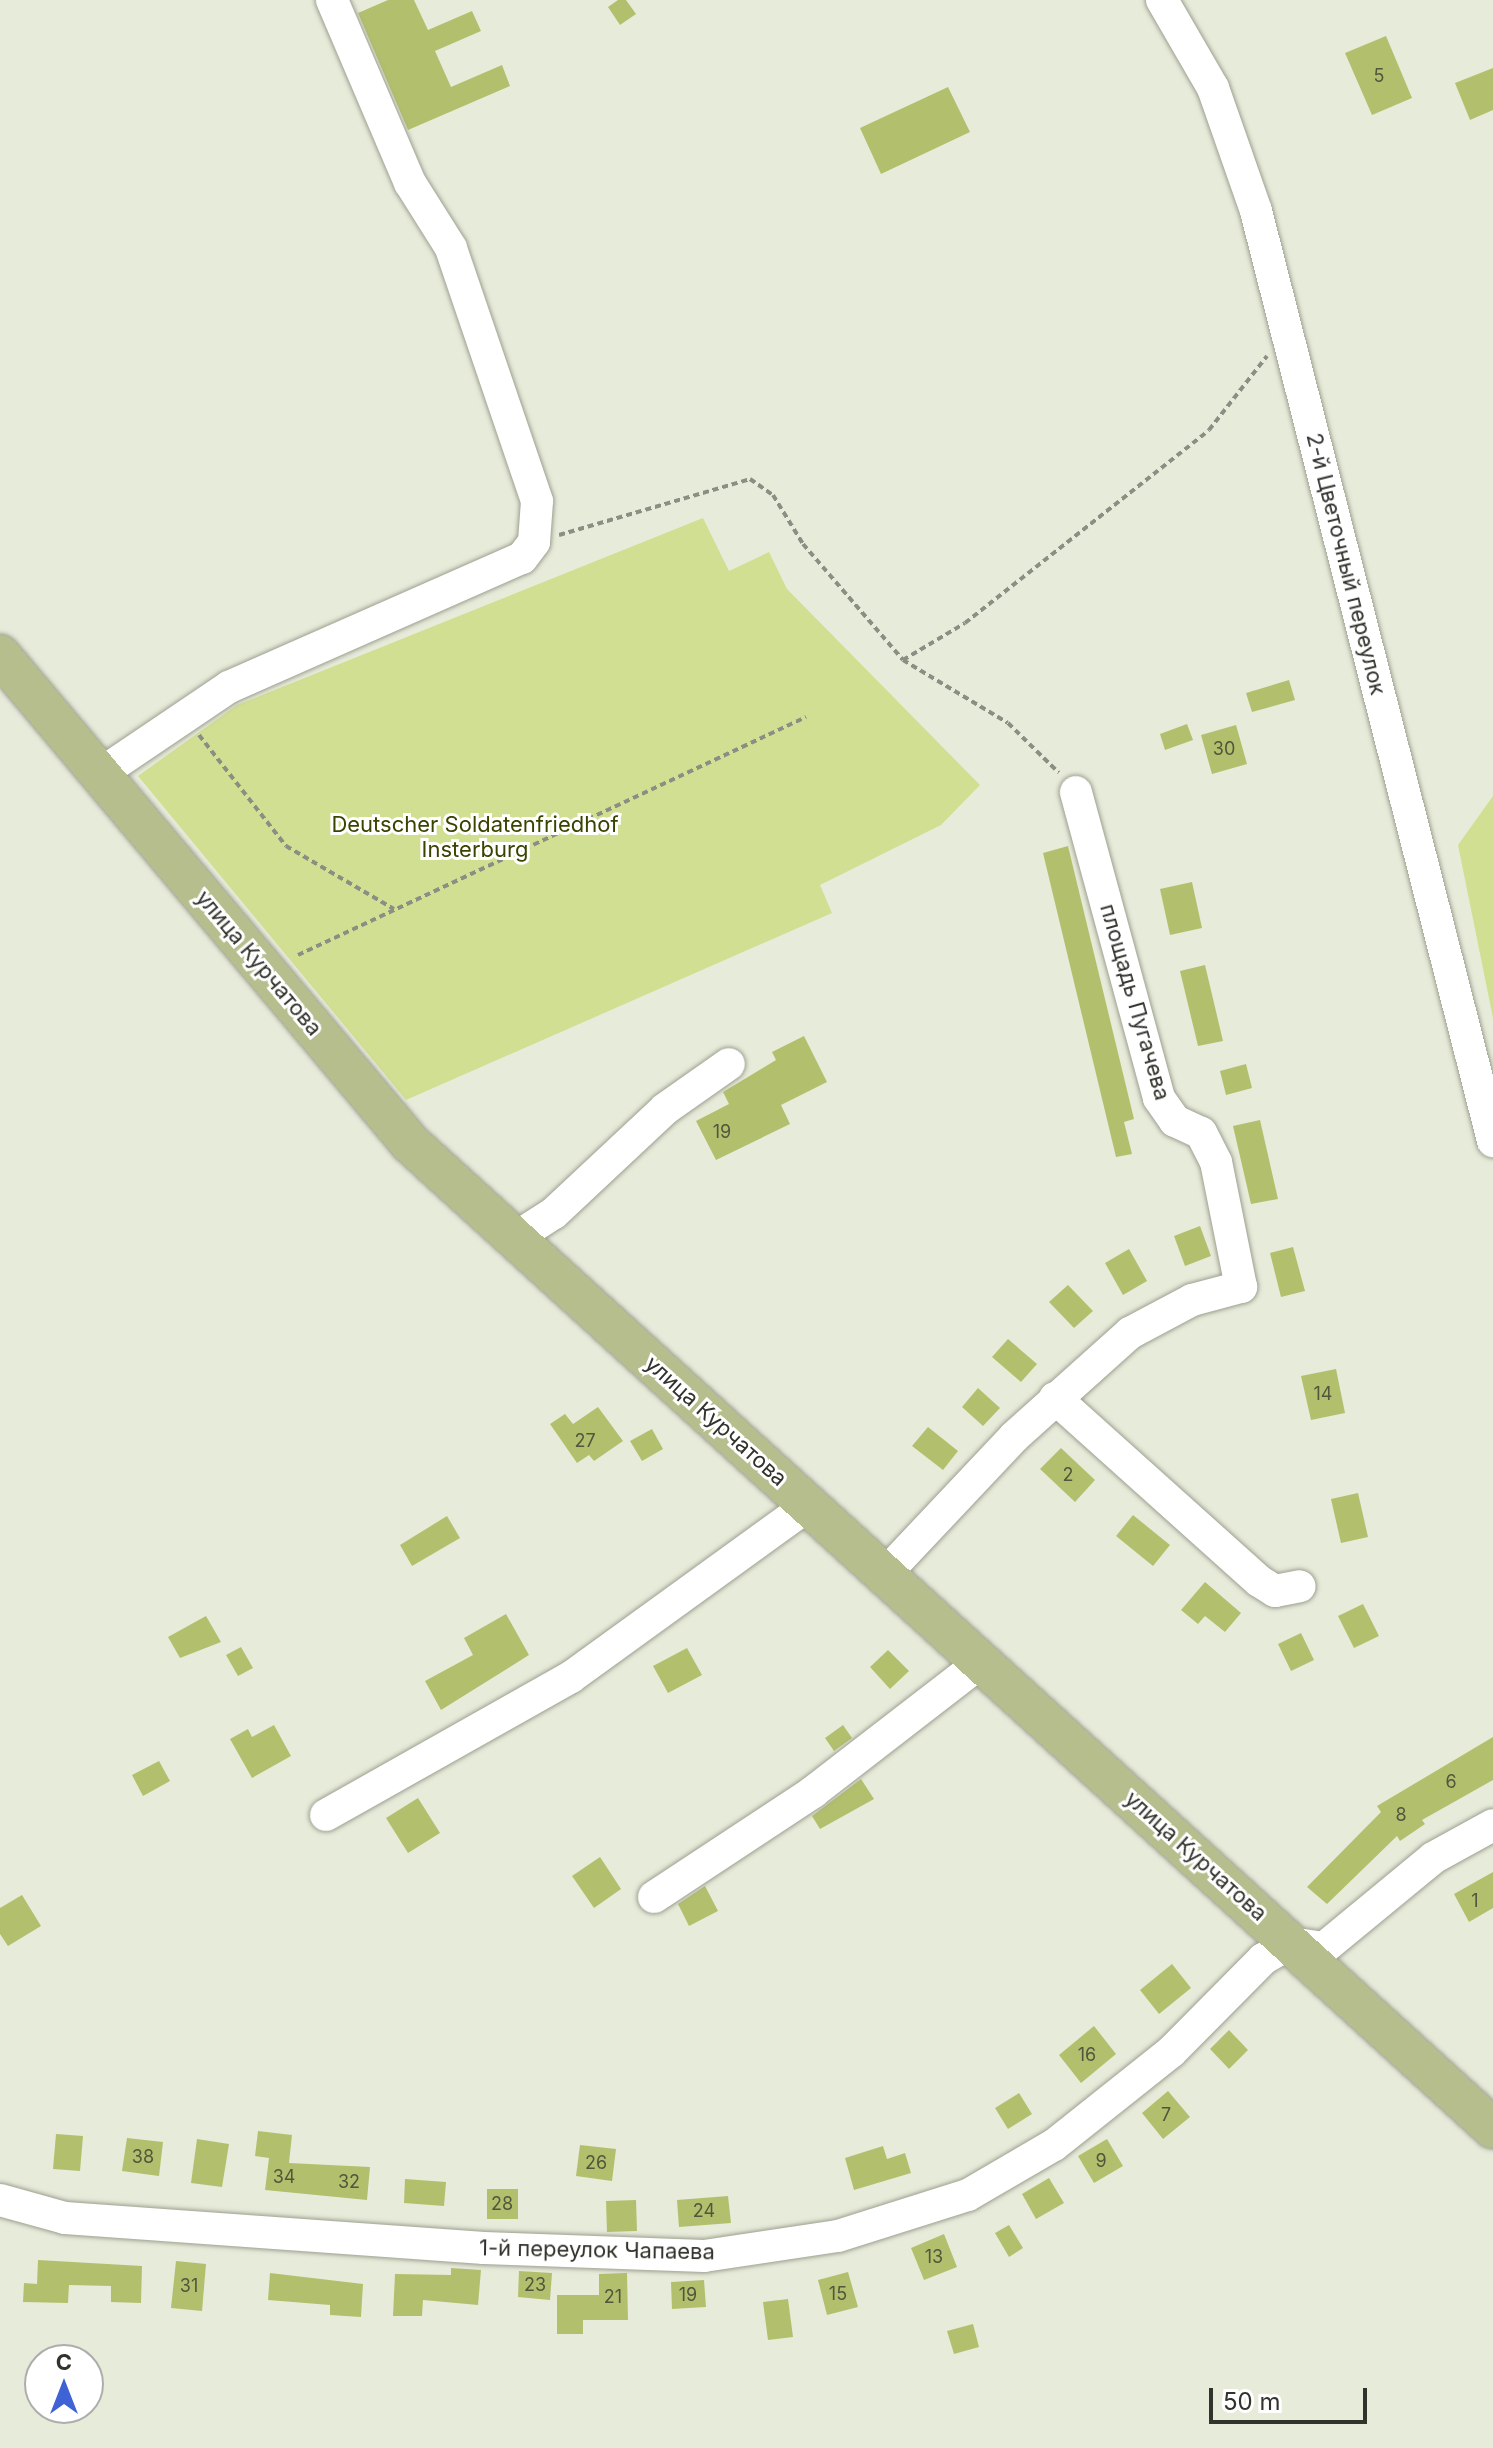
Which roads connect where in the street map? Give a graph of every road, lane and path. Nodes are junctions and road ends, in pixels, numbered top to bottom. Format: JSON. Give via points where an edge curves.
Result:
{"nodes":[{"id":1,"x":332,"y":0,"type":"edge"},
{"id":2,"x":1162,"y":0,"type":"edge"},
{"id":3,"x":1287,"y":331,"type":"junction"},
{"id":4,"x":534,"y":542,"type":"junction"},
{"id":5,"x":0,"y":655,"type":"edge"},
{"id":6,"x":903,"y":660,"type":"junction"},
{"id":7,"x":186,"y":717,"type":"junction"},
{"id":8,"x":806,"y":717,"type":"dead end"},
{"id":9,"x":100,"y":774,"type":"junction"},
{"id":10,"x":1076,"y":792,"type":"joint"},
{"id":11,"x":394,"y":909,"type":"junction"},
{"id":12,"x":298,"y":955,"type":"dead end"},
{"id":13,"x":729,"y":1064,"type":"dead end"},
{"id":14,"x":1493,"y":1141,"type":"edge"},
{"id":15,"x":515,"y":1238,"type":"junction"},
{"id":16,"x":1055,"y":1398,"type":"junction"},
{"id":17,"x":809,"y":1505,"type":"junction"},
{"id":18,"x":885,"y":1574,"type":"junction"},
{"id":19,"x":1300,"y":1586,"type":"dead end"},
{"id":20,"x":981,"y":1662,"type":"junction"},
{"id":21,"x":326,"y":1815,"type":"dead end"},
{"id":22,"x":1493,"y":1825,"type":"edge"},
{"id":23,"x":654,"y":1897,"type":"dead end"},
{"id":24,"x":1291,"y":1943,"type":"junction"},
{"id":25,"x":1493,"y":2128,"type":"edge"},
{"id":26,"x":0,"y":2200,"type":"edge"}],
"edges":[{"from":1,"to":4,"type":"street","via":[[410,183],[460,273],[537,501]]},
{"from":2,"to":3,"type":"street","name":"2-й Цветочный переулок","via":[[1213,88],[1256,211]]},
{"from":3,"to":6,"type":"path","via":[[1209,430],[965,623]]},
{"from":3,"to":14,"type":"street","name":"2-й Цветочный переулок"},
{"from":4,"to":6,"type":"path","via":[[750,479],[773,495],[803,544]]},
{"from":4,"to":7,"type":"street","via":[[522,558],[229,687]]},
{"from":5,"to":9,"type":"main road","name":"улица Курчатова"},
{"from":6,"to":10,"type":"path","via":[[1008,723]]},
{"from":7,"to":9,"type":"street"},
{"from":7,"to":11,"type":"path","via":[[286,846]]},
{"from":8,"to":11,"type":"path"},
{"from":9,"to":15,"type":"main road","name":"улица Курчатова","via":[[410,1143]]},
{"from":10,"to":16,"type":"street","name":"площадь Пугачева","via":[[1159,1098],[1175,1121],[1201,1133],[1216,1162],[1241,1287],[1192,1300],[1130,1333]]},
{"from":11,"to":12,"type":"path"},
{"from":13,"to":15,"type":"street","via":[[665,1109],[554,1213]]},
{"from":15,"to":17,"type":"main road","name":"улица Курчатова"},
{"from":16,"to":18,"type":"street"},
{"from":16,"to":19,"type":"street","via":[[1259,1581],[1275,1591]]},
{"from":17,"to":18,"type":"main road","name":"улица Курчатова"},
{"from":17,"to":21,"type":"street","via":[[571,1677]]},
{"from":18,"to":20,"type":"main road","name":"улица Курчатова"},
{"from":20,"to":23,"type":"street","via":[[813,1792]]},
{"from":20,"to":24,"type":"main road","name":"улица Курчатова"},
{"from":22,"to":24,"type":"street","via":[[1433,1858],[1324,1948]]},
{"from":24,"to":25,"type":"main road","name":"улица Курчатова"},
{"from":24,"to":26,"type":"street","name":"1-й переулок Чапаева","via":[[1263,1959],[1171,2052],[1054,2145],[968,2195],[838,2236],[704,2256],[484,2248],[65,2218]]}]}
